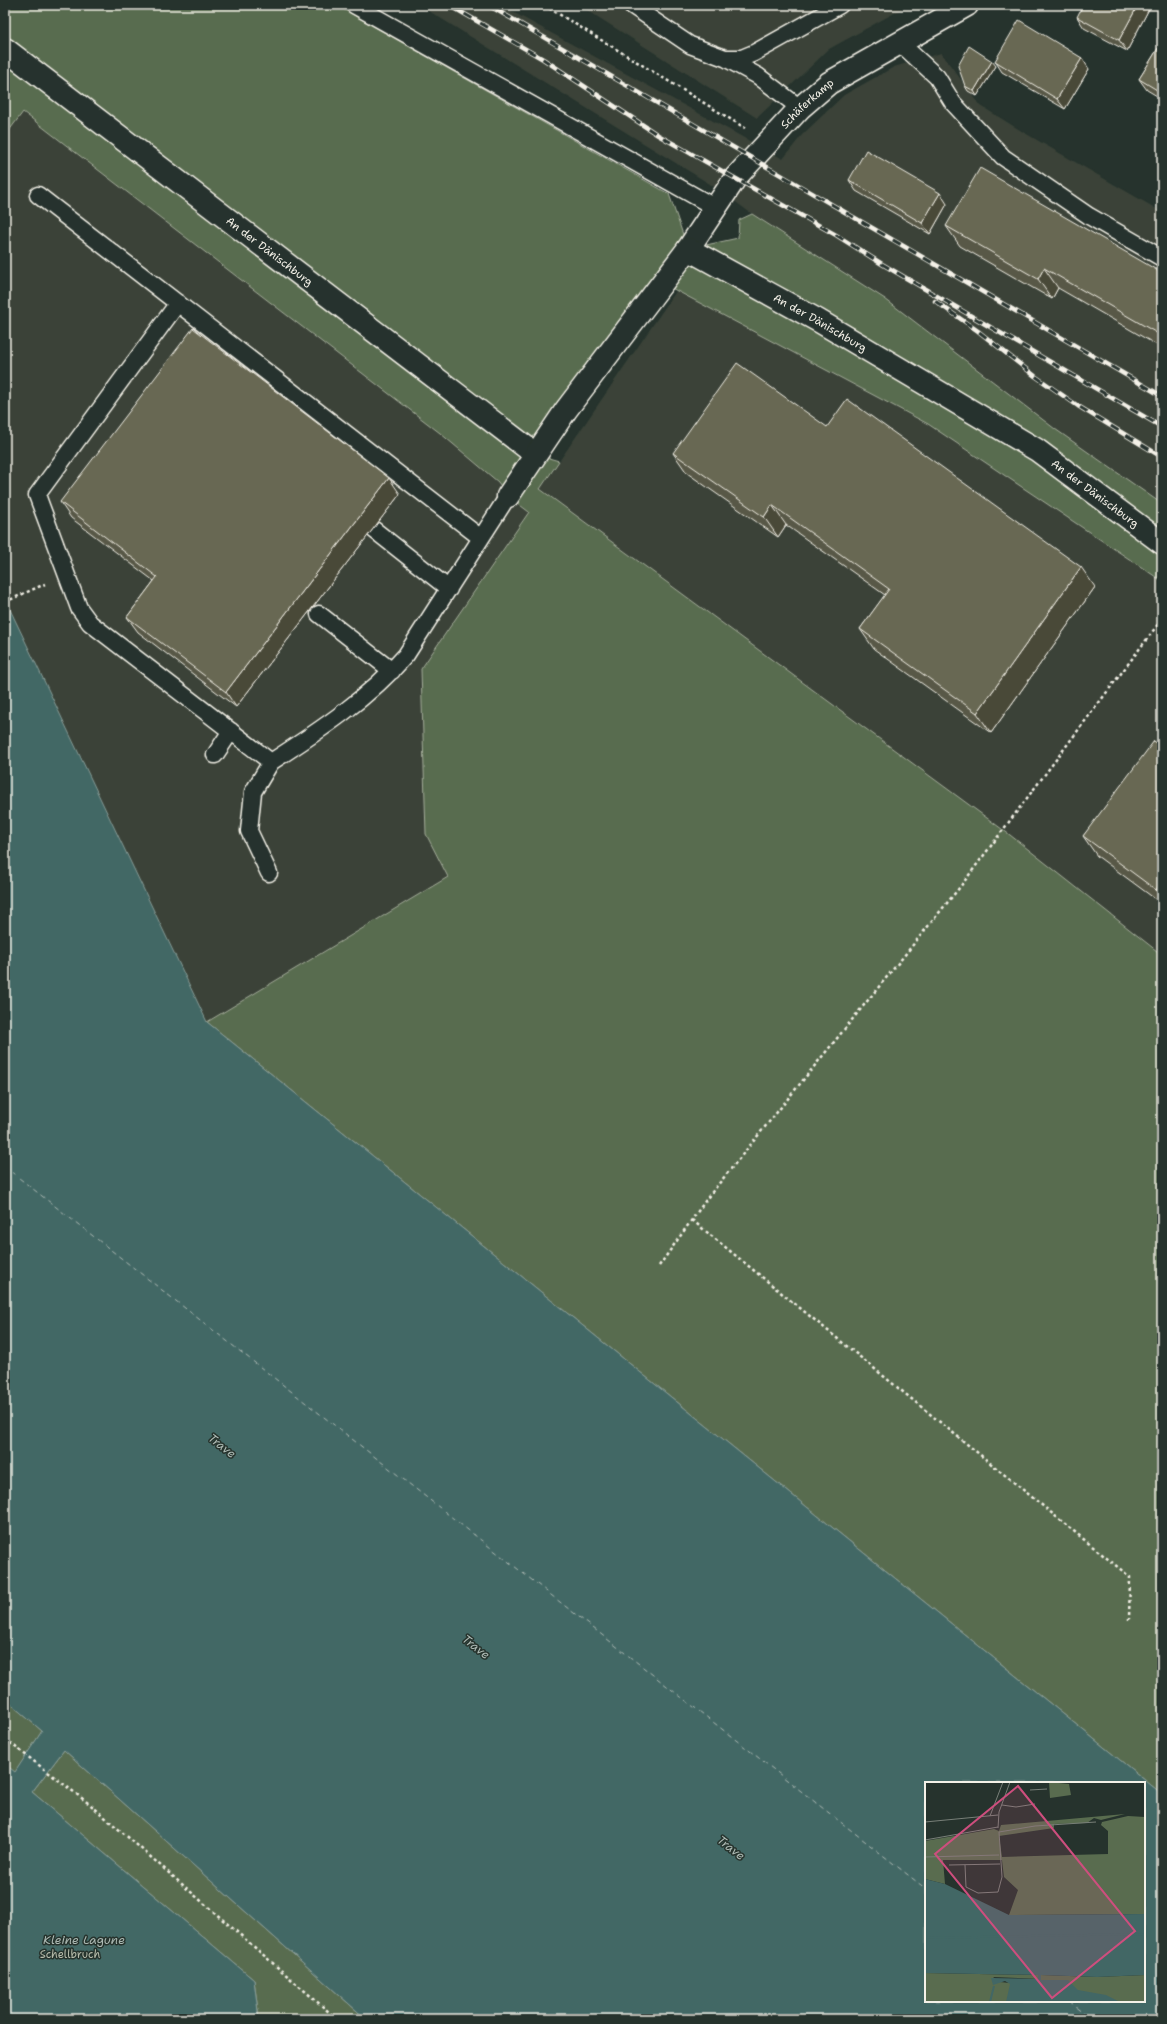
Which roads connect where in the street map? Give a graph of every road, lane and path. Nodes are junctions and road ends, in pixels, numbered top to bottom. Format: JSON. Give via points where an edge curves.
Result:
{"nodes":[{"id":1,"x":354,"y":5,"type":"edge"},
{"id":2,"x":544,"y":5,"type":"edge"},
{"id":3,"x":631,"y":5,"type":"edge"},
{"id":4,"x":840,"y":5,"type":"edge"},
{"id":5,"x":967,"y":5,"type":"edge"},
{"id":6,"x":900,"y":43,"type":"junction"},
{"id":7,"x":5,"y":49,"type":"edge"},
{"id":8,"x":725,"y":58,"type":"junction"},
{"id":9,"x":800,"y":108,"type":"junction"},
{"id":10,"x":768,"y":141,"type":"junction"},
{"id":11,"x":38,"y":195,"type":"dead end"},
{"id":12,"x":716,"y":208,"type":"junction"},
{"id":13,"x":688,"y":249,"type":"junction"},
{"id":14,"x":1162,"y":258,"type":"edge"},
{"id":15,"x":178,"y":303,"type":"junction"},
{"id":16,"x":535,"y":454,"type":"junction"},
{"id":17,"x":508,"y":496,"type":"joint"},
{"id":18,"x":372,"y":529,"type":"dead end"},
{"id":19,"x":481,"y":538,"type":"junction"},
{"id":20,"x":1162,"y":543,"type":"edge"},
{"id":21,"x":45,"y":584,"type":"dead end"},
{"id":22,"x":449,"y":588,"type":"junction"},
{"id":23,"x":5,"y":602,"type":"edge"},
{"id":24,"x":319,"y":614,"type":"dead end"},
{"id":25,"x":1162,"y":619,"type":"edge"},
{"id":26,"x":392,"y":671,"type":"junction"},
{"id":27,"x":5,"y":688,"type":"edge"},
{"id":28,"x":7,"y":693,"type":"dead end"},
{"id":29,"x":230,"y":731,"type":"junction"},
{"id":30,"x":215,"y":755,"type":"dead end"},
{"id":31,"x":271,"y":762,"type":"junction"},
{"id":32,"x":269,"y":873,"type":"dead end"},
{"id":33,"x":692,"y":1220,"type":"junction"},
{"id":34,"x":659,"y":1266,"type":"dead end"},
{"id":35,"x":1129,"y":1620,"type":"dead end"},
{"id":36,"x":5,"y":1739,"type":"edge"},
{"id":37,"x":337,"y":2019,"type":"edge"}],
"edges":[{"from":1,"to":12,"type":"lane"},
{"from":2,"to":10,"type":"path"},
{"from":3,"to":8,"type":"lane","via":[[690,45]]},
{"from":4,"to":8,"type":"lane","via":[[742,58]]},
{"from":5,"to":6,"type":"street","name":"Schäferkamp"},
{"from":6,"to":9,"type":"street","name":"Schäferkamp","via":[[829,83]]},
{"from":6,"to":14,"type":"lane","via":[[937,77],[954,103],[1003,156],[1089,216]]},
{"from":7,"to":16,"type":"street","name":"An der Dänischburg"},
{"from":8,"to":9,"type":"lane","via":[[758,76]]},
{"from":9,"to":10,"type":"street","name":"Schäferkamp"},
{"from":10,"to":12,"type":"street","name":"Schäferkamp","via":[[736,178]]},
{"from":11,"to":15,"type":"lane"},
{"from":12,"to":13,"type":"street","name":"Schäferkamp"},
{"from":13,"to":16,"type":"street"},
{"from":13,"to":20,"type":"street","name":"An der Dänischburg","via":[[819,321],[1036,450]]},
{"from":15,"to":19,"type":"lane"},
{"from":15,"to":29,"type":"lane","via":[[37,495],[79,608],[90,624]]},
{"from":16,"to":17,"type":"street"},
{"from":17,"to":19,"type":"lane"},
{"from":18,"to":22,"type":"lane"},
{"from":19,"to":22,"type":"lane"},
{"from":21,"to":23,"type":"path"},
{"from":22,"to":26,"type":"lane","via":[[406,655]]},
{"from":24,"to":26,"type":"lane"},
{"from":25,"to":33,"type":"path","via":[[960,887]]},
{"from":26,"to":31,"type":"lane","via":[[321,730]]},
{"from":27,"to":28,"type":"path"},
{"from":29,"to":30,"type":"lane"},
{"from":29,"to":31,"type":"lane"},
{"from":31,"to":32,"type":"lane","via":[[253,792],[249,831]]},
{"from":33,"to":34,"type":"path"},
{"from":33,"to":35,"type":"path","via":[[1130,1577]]},
{"from":36,"to":37,"type":"path","via":[[92,1806]]}]}
